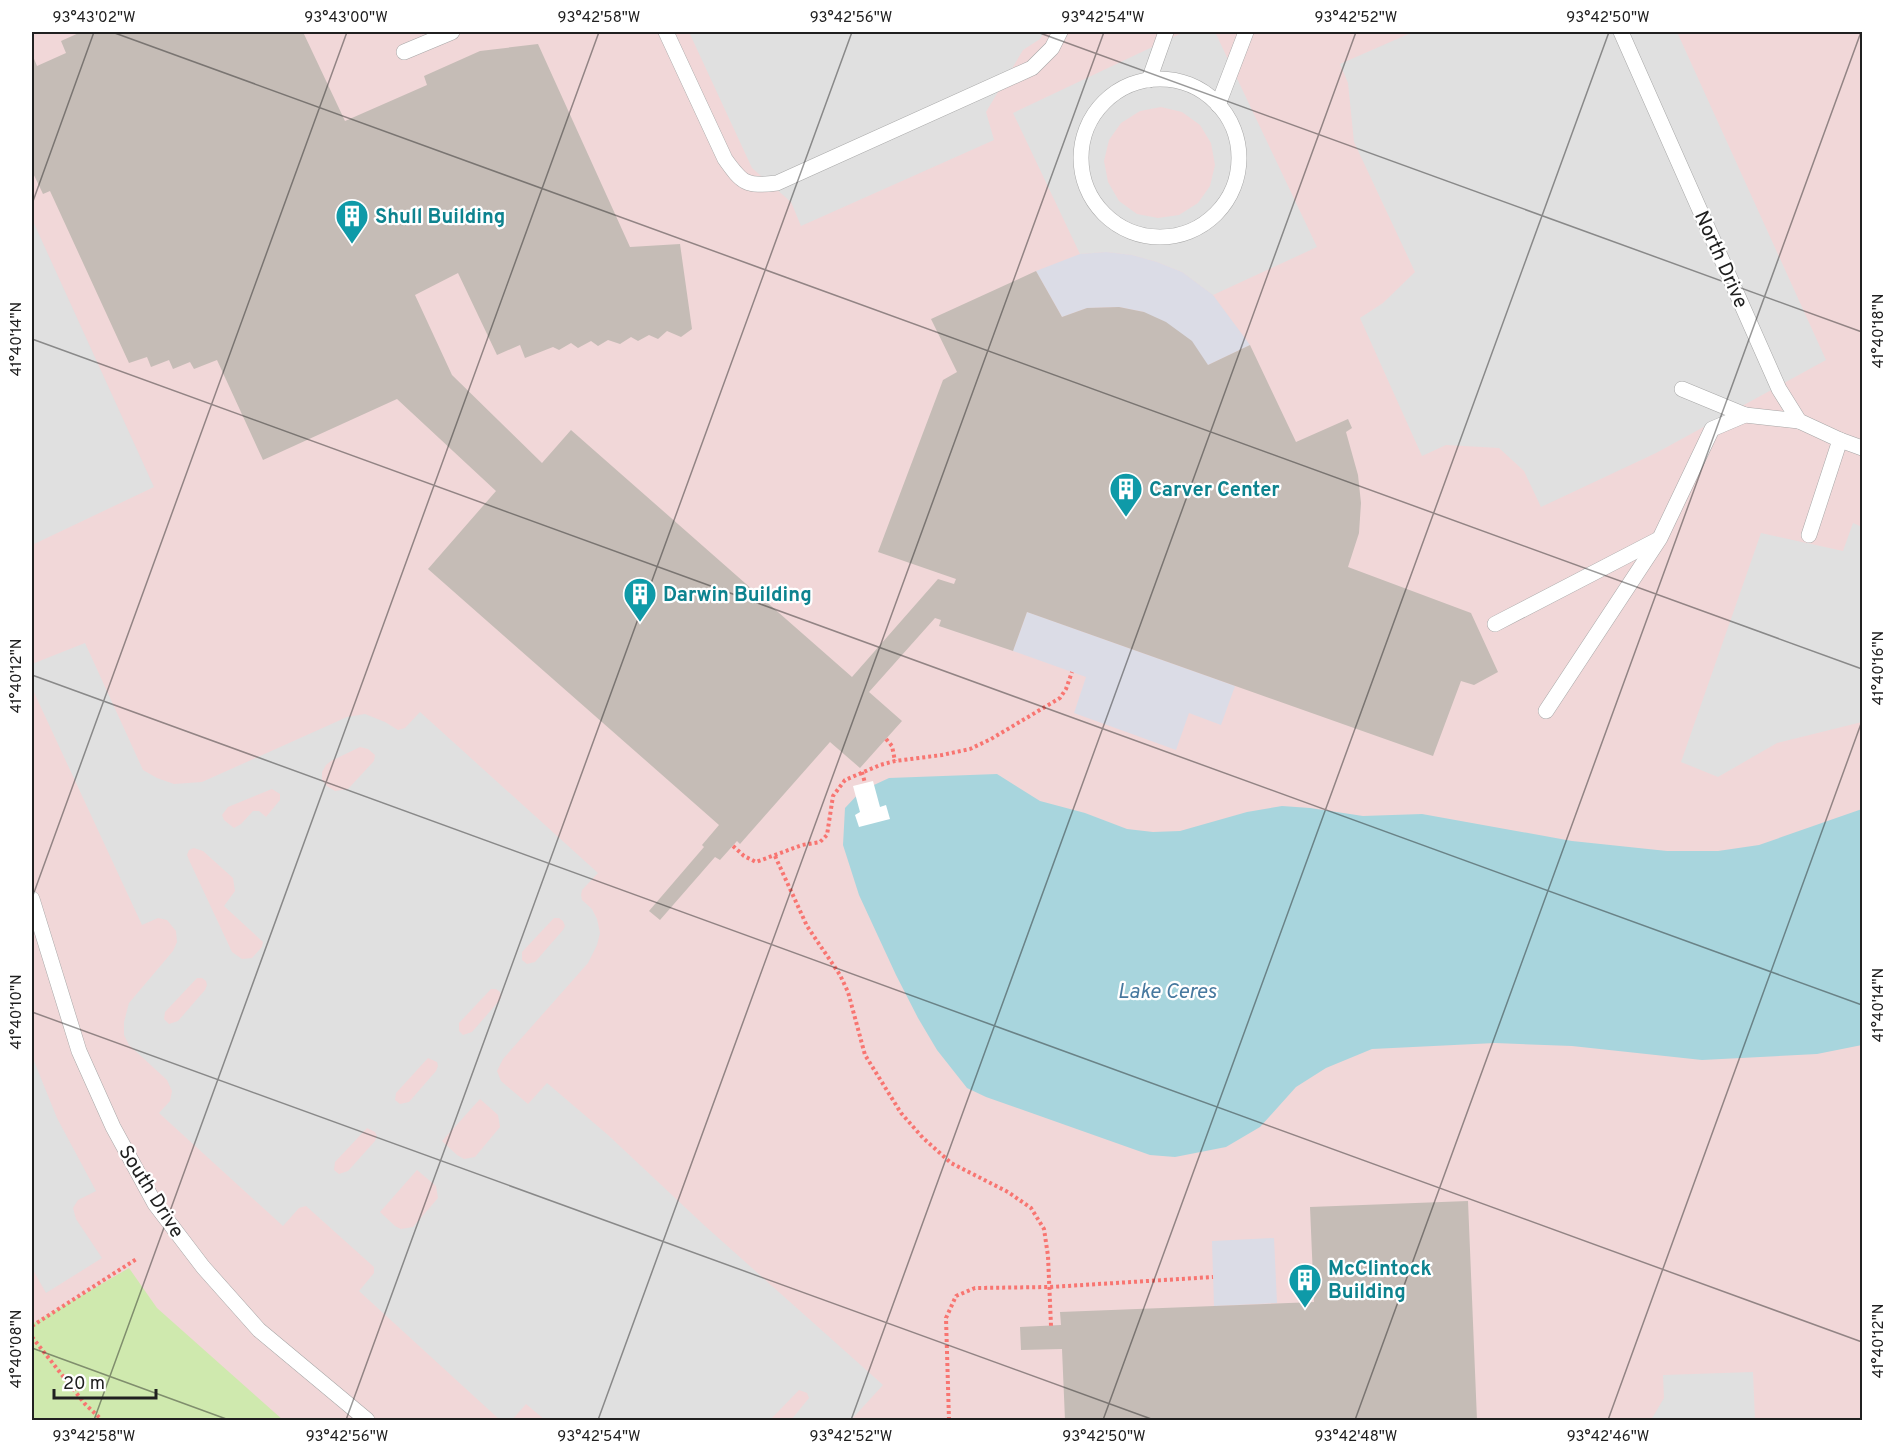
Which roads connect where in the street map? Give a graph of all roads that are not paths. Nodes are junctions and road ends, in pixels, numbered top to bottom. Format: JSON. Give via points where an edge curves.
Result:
{"nodes":[{"id":1,"x":452,"y":32,"type":"edge"},
{"id":2,"x":666,"y":32,"type":"edge"},
{"id":3,"x":1060,"y":32,"type":"edge"},
{"id":4,"x":1166,"y":32,"type":"edge"},
{"id":5,"x":1246,"y":32,"type":"edge"},
{"id":6,"x":1621,"y":32,"type":"edge"},
{"id":7,"x":404,"y":52,"type":"dead end"},
{"id":8,"x":1149,"y":80,"type":"junction"},
{"id":9,"x":1218,"y":105,"type":"junction"},
{"id":10,"x":1682,"y":389,"type":"dead end"},
{"id":11,"x":1745,"y":416,"type":"junction"},
{"id":12,"x":1799,"y":421,"type":"junction"},
{"id":13,"x":1840,"y":440,"type":"junction"},
{"id":14,"x":1863,"y":448,"type":"edge"},
{"id":15,"x":1809,"y":535,"type":"dead end"},
{"id":16,"x":1660,"y":538,"type":"junction"},
{"id":17,"x":1495,"y":624,"type":"dead end"},
{"id":18,"x":1546,"y":711,"type":"dead end"},
{"id":19,"x":32,"y":899,"type":"edge"},
{"id":20,"x":367,"y":1420,"type":"edge"}],
"edges":[{"from":1,"to":7,"type":"lane"},
{"from":2,"to":3,"type":"lane","via":[[725,159],[738,177],[755,186],[777,183],[1032,68],[1052,48]]},
{"from":4,"to":8,"type":"lane"},
{"from":5,"to":9,"type":"lane"},
{"from":6,"to":12,"type":"lane","name":"North Drive","via":[[1779,389]]},
{"from":8,"to":9,"type":"lane","via":[[1188,84]]},
{"from":8,"to":9,"type":"lane","via":[[1129,85],[1104,102],[1087,127],[1081,156],[1086,185],[1101,211],[1139,234],[1184,234],[1211,219],[1227,200],[1237,177],[1238,145],[1234,129]]},
{"from":10,"to":11,"type":"lane"},
{"from":11,"to":12,"type":"lane"},
{"from":11,"to":16,"type":"lane","via":[[1712,429]]},
{"from":12,"to":13,"type":"lane"},
{"from":13,"to":14,"type":"lane"},
{"from":13,"to":15,"type":"lane"},
{"from":16,"to":17,"type":"lane"},
{"from":16,"to":18,"type":"lane"},
{"from":19,"to":20,"type":"lane","name":"South Drive","via":[[79,1051],[113,1127],[155,1204],[203,1267],[259,1330]]}]}
